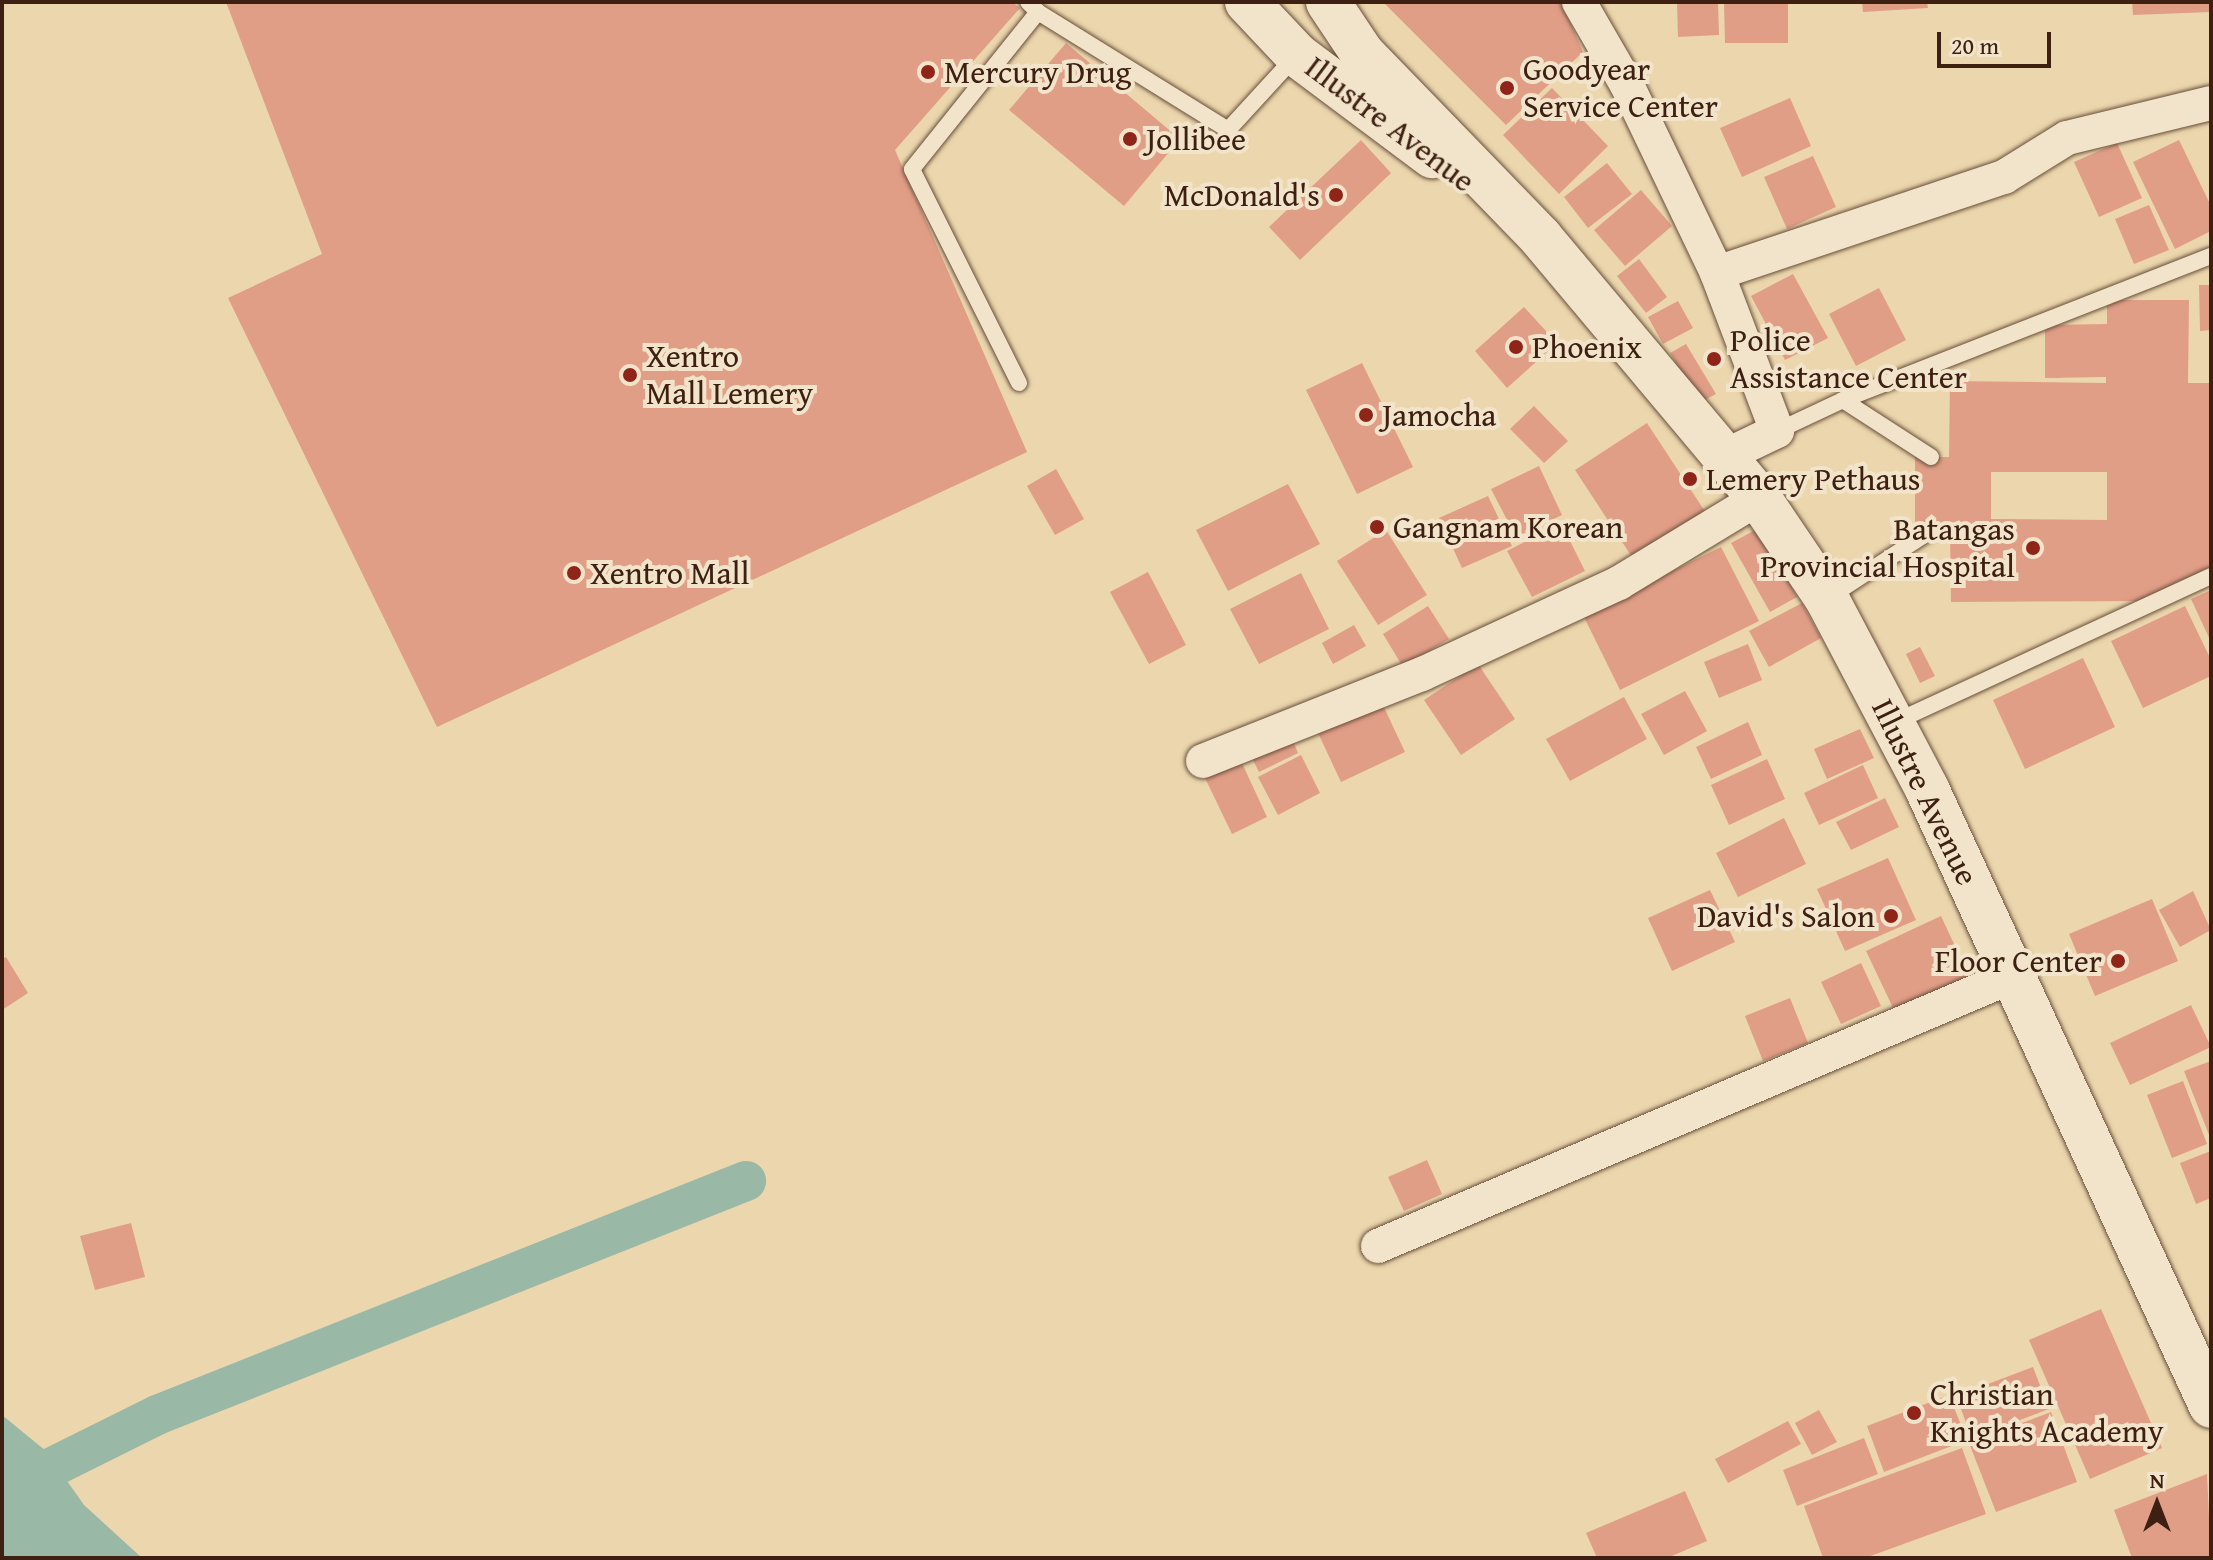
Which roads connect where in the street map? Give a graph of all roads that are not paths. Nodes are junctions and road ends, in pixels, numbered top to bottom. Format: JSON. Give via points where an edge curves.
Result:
{"nodes":[{"id":1,"x":1247,"y":2,"type":"edge"},
{"id":2,"x":1328,"y":2,"type":"edge"},
{"id":3,"x":1579,"y":2,"type":"edge"},
{"id":4,"x":1033,"y":7,"type":"edge"},
{"id":5,"x":1297,"y":55,"type":"junction"},
{"id":6,"x":2211,"y":103,"type":"edge"},
{"id":7,"x":1541,"y":238,"type":"junction"},
{"id":8,"x":2211,"y":256,"type":"edge"},
{"id":9,"x":1717,"y":273,"type":"junction"},
{"id":10,"x":1019,"y":383,"type":"dead end"},
{"id":11,"x":1843,"y":400,"type":"junction"},
{"id":12,"x":1777,"y":431,"type":"junction"},
{"id":13,"x":1723,"y":457,"type":"junction"},
{"id":14,"x":1931,"y":457,"type":"dead end"},
{"id":15,"x":1759,"y":498,"type":"junction"},
{"id":16,"x":1929,"y":532,"type":"dead end"},
{"id":17,"x":2211,"y":576,"type":"edge"},
{"id":18,"x":1827,"y":599,"type":"junction"},
{"id":19,"x":1893,"y":724,"type":"junction"},
{"id":20,"x":1203,"y":761,"type":"dead end"},
{"id":21,"x":2013,"y":976,"type":"junction"},
{"id":22,"x":1378,"y":1246,"type":"dead end"},
{"id":23,"x":2211,"y":1406,"type":"edge"}],
"edges":[{"from":1,"to":5,"type":"main road","name":"Illustre Avenue"},
{"from":2,"to":7,"type":"main road","name":"Illustre Avenue","via":[[1362,53]]},
{"from":3,"to":9,"type":"street","via":[[1627,85]]},
{"from":4,"to":5,"type":"lane","via":[[1228,130]]},
{"from":4,"to":10,"type":"lane","via":[[912,169]]},
{"from":5,"to":7,"type":"main road","name":"Illustre Avenue"},
{"from":6,"to":9,"type":"street","via":[[2067,138],[2004,177]]},
{"from":7,"to":13,"type":"main road","name":"Illustre Avenue"},
{"from":8,"to":11,"type":"lane"},
{"from":9,"to":12,"type":"street"},
{"from":11,"to":12,"type":"lane"},
{"from":11,"to":14,"type":"lane"},
{"from":12,"to":13,"type":"street"},
{"from":13,"to":15,"type":"main road","name":"Illustre Avenue"},
{"from":15,"to":18,"type":"main road","name":"Illustre Avenue"},
{"from":15,"to":20,"type":"street","via":[[1619,583],[1422,674]]},
{"from":16,"to":18,"type":"lane"},
{"from":17,"to":19,"type":"lane"},
{"from":18,"to":19,"type":"main road","name":"Illustre Avenue"},
{"from":19,"to":21,"type":"main road","name":"Illustre Avenue"},
{"from":21,"to":22,"type":"street"},
{"from":21,"to":23,"type":"main road","name":"Illustre Avenue"}]}
